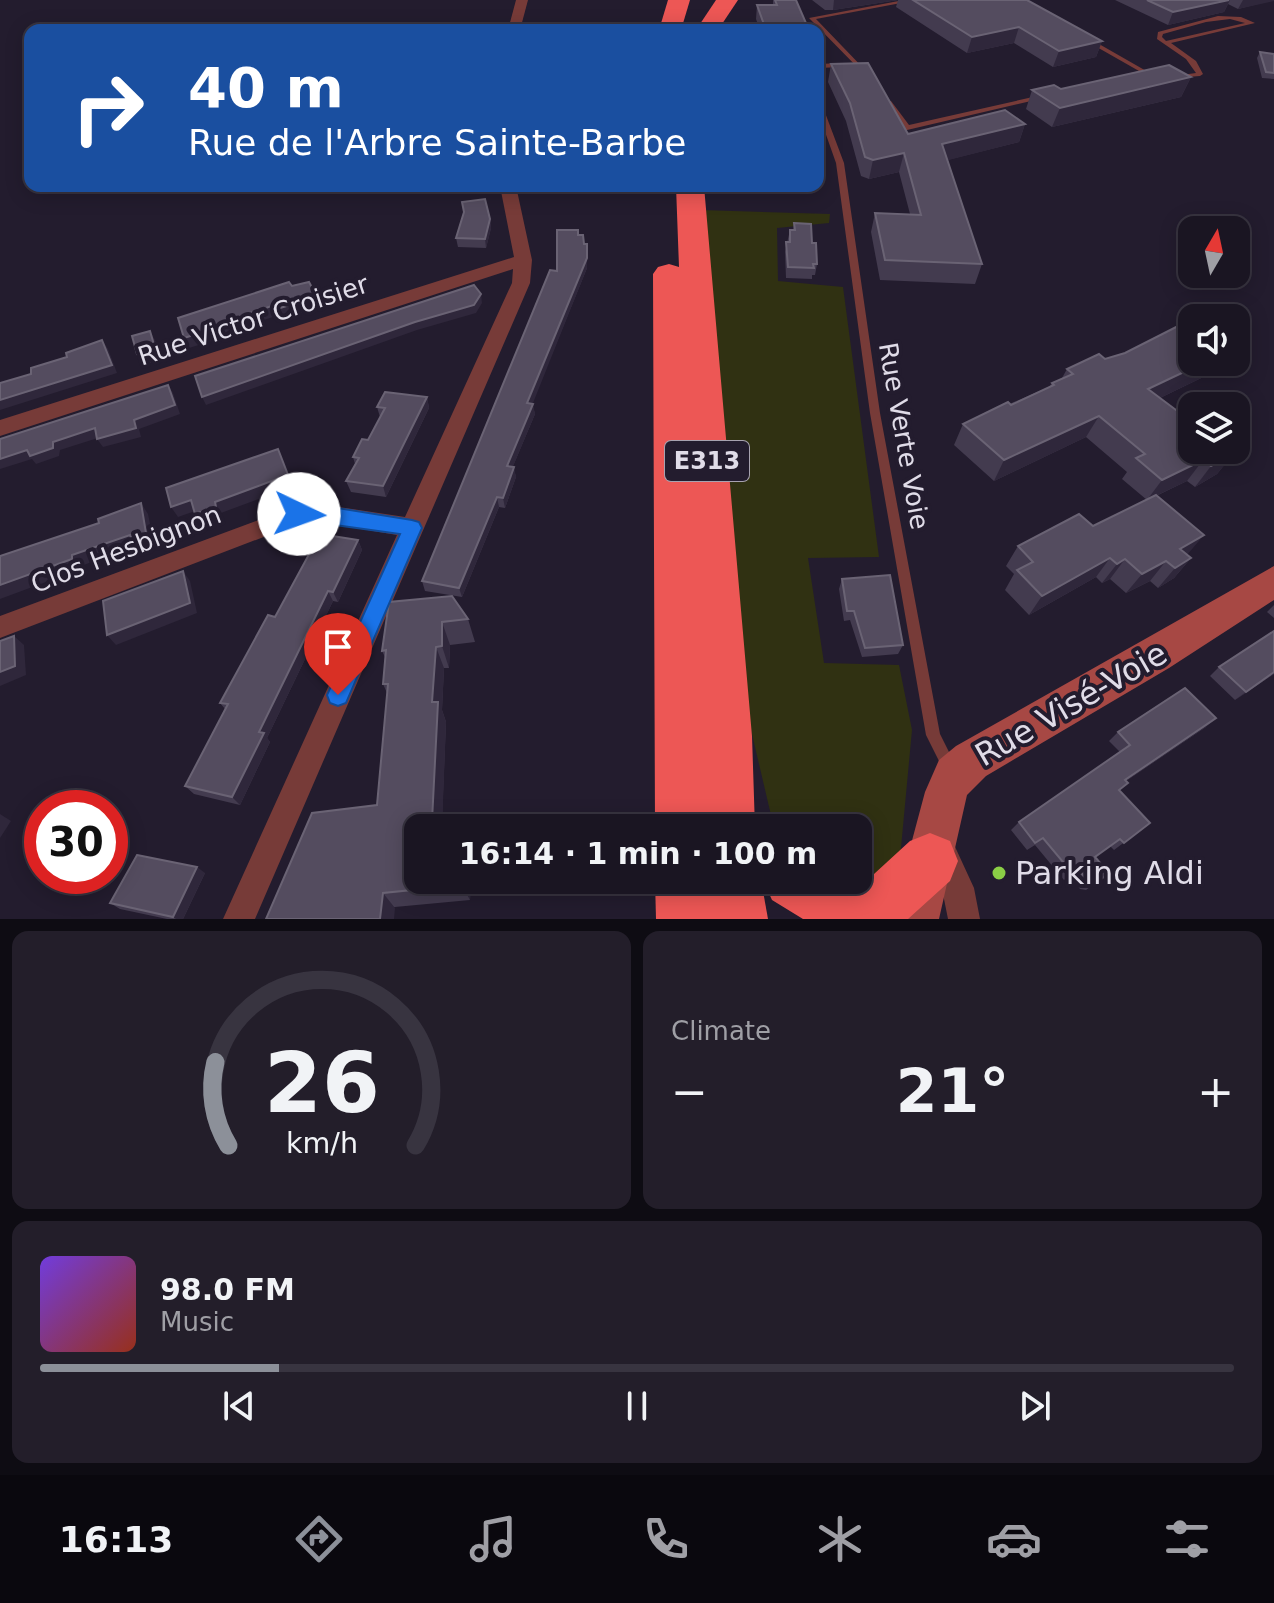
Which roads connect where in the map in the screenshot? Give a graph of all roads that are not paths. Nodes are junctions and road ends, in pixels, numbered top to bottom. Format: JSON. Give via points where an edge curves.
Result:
{"nodes":[{"id":1,"x":522,"y":0,"type":"edge"},
{"id":2,"x":679,"y":0,"type":"edge"},
{"id":3,"x":693,"y":0,"type":"edge"},
{"id":4,"x":709,"y":0,"type":"edge"},
{"id":5,"x":727,"y":0,"type":"edge"},
{"id":6,"x":914,"y":0,"type":"edge"},
{"id":7,"x":1221,"y":6,"type":"edge"},
{"id":8,"x":1249,"y":21,"type":"junction"},
{"id":9,"x":516,"y":24,"type":"edge"},
{"id":10,"x":672,"y":24,"type":"edge"},
{"id":11,"x":683,"y":24,"type":"edge"},
{"id":12,"x":699,"y":24,"type":"edge"},
{"id":13,"x":711,"y":24,"type":"edge"},
{"id":14,"x":818,"y":24,"type":"edge"},
{"id":15,"x":824,"y":31,"type":"edge"},
{"id":16,"x":1081,"y":36,"type":"edge"},
{"id":17,"x":1164,"y":43,"type":"junction"},
{"id":18,"x":847,"y":55,"type":"junction"},
{"id":19,"x":824,"y":61,"type":"edge"},
{"id":20,"x":824,"y":63,"type":"edge"},
{"id":21,"x":855,"y":65,"type":"junction"},
{"id":22,"x":1145,"y":72,"type":"junction"},
{"id":23,"x":1131,"y":75,"type":"edge"},
{"id":24,"x":873,"y":80,"type":"edge"},
{"id":25,"x":882,"y":92,"type":"edge"},
{"id":26,"x":1047,"y":95,"type":"edge"},
{"id":27,"x":824,"y":119,"type":"edge"},
{"id":28,"x":509,"y":192,"type":"edge"},
{"id":29,"x":667,"y":192,"type":"edge"},
{"id":30,"x":690,"y":192,"type":"edge"},
{"id":31,"x":523,"y":260,"type":"junction"},
{"id":32,"x":0,"y":428,"type":"edge"},
{"id":33,"x":412,"y":528,"type":"junction"},
{"id":34,"x":1274,"y":581,"type":"edge"},
{"id":35,"x":0,"y":627,"type":"edge"},
{"id":36,"x":726,"y":736,"type":"junction"},
{"id":37,"x":954,"y":775,"type":"junction"},
{"id":38,"x":683,"y":814,"type":"edge"},
{"id":39,"x":727,"y":814,"type":"edge"},
{"id":40,"x":753,"y":814,"type":"edge"},
{"id":41,"x":933,"y":851,"type":"junction"},
{"id":42,"x":684,"y":894,"type":"edge"},
{"id":43,"x":735,"y":894,"type":"edge"},
{"id":44,"x":813,"y":894,"type":"edge"},
{"id":45,"x":239,"y":919,"type":"edge"},
{"id":46,"x":685,"y":919,"type":"edge"},
{"id":47,"x":739,"y":919,"type":"edge"},
{"id":48,"x":915,"y":919,"type":"edge"},
{"id":49,"x":964,"y":919,"type":"edge"}],
"edges":[{"from":1,"to":9,"type":"street"},
{"from":2,"to":10,"type":"highway"},
{"from":3,"to":11,"type":"highway"},
{"from":4,"to":12,"type":"highway"},
{"from":5,"to":13,"type":"highway"},
{"from":6,"to":14,"type":"lane","via":[[812,18]]},
{"from":7,"to":8,"type":"lane"},
{"from":8,"to":17,"type":"lane","via":[[1249,26]]},
{"from":8,"to":17,"type":"lane","via":[[1220,18],[1160,33]]},
{"from":15,"to":18,"type":"lane"},
{"from":16,"to":22,"type":"lane"},
{"from":17,"to":22,"type":"lane","via":[[1200,74]]},
{"from":18,"to":19,"type":"lane"},
{"from":18,"to":21,"type":"lane"},
{"from":20,"to":21,"type":"lane"},
{"from":21,"to":24,"type":"lane"},
{"from":22,"to":23,"type":"lane"},
{"from":25,"to":26,"type":"lane","via":[[907,128]]},
{"from":27,"to":37,"type":"lane","name":"Rue Verte Voie","via":[[840,163],[875,413],[933,735]]},
{"from":28,"to":31,"type":"street"},
{"from":29,"to":38,"type":"highway","number":"E313"},
{"from":30,"to":36,"type":"highway","number":"E313"},
{"from":31,"to":32,"type":"street","name":"Rue Victor Croisier"},
{"from":31,"to":33,"type":"street","via":[[521,283]]},
{"from":33,"to":35,"type":"street","name":"Clos Hesbignon","via":[[299,514]]},
{"from":33,"to":45,"type":"street"},
{"from":34,"to":37,"type":"street","name":"Rue Visé-Voie"},
{"from":36,"to":39,"type":"highway","number":"E313"},
{"from":36,"to":40,"type":"highway"},
{"from":37,"to":41,"type":"street","name":"Rue Visé-Voie"},
{"from":41,"to":44,"type":"highway","via":[[892,897],[836,904]]},
{"from":41,"to":48,"type":"street","name":"Rue Visé-Voie"},
{"from":41,"to":49,"type":"street","via":[[950,866]]},
{"from":42,"to":46,"type":"highway"},
{"from":43,"to":47,"type":"highway"}]}
